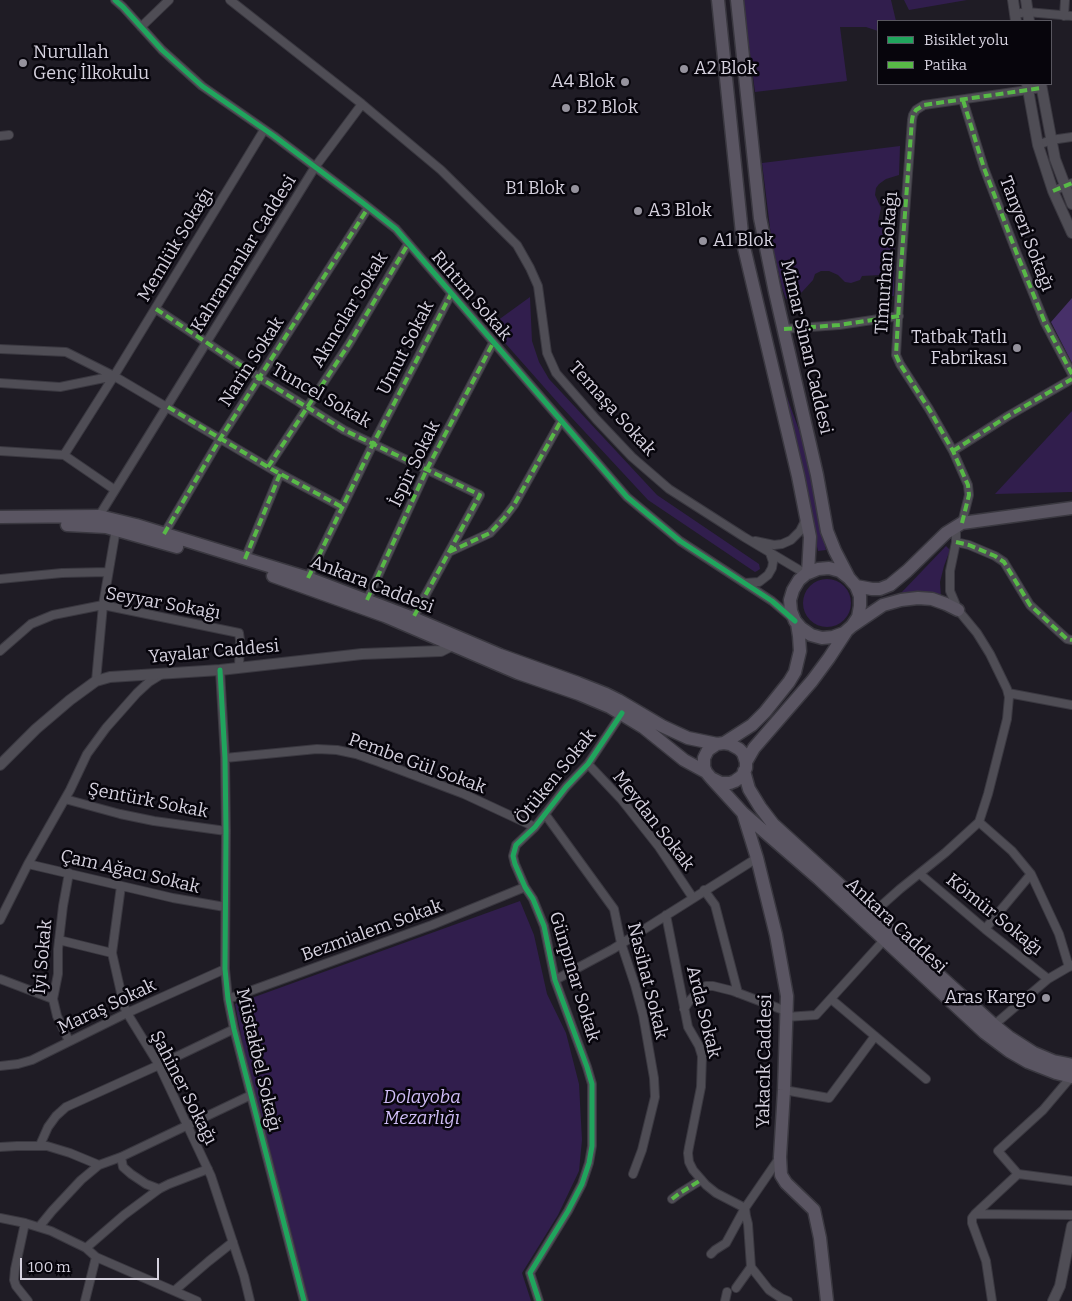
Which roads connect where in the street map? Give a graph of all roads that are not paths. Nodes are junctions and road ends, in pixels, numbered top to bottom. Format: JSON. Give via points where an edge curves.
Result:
{"nodes":[{"id":1,"x":115,"y":0,"type":"edge"},
{"id":2,"x":230,"y":0,"type":"edge"},
{"id":3,"x":718,"y":0,"type":"edge"},
{"id":4,"x":737,"y":0,"type":"edge"},
{"id":5,"x":1012,"y":0,"type":"edge"},
{"id":6,"x":1026,"y":0,"type":"edge"},
{"id":7,"x":1065,"y":0,"type":"edge"},
{"id":8,"x":166,"y":1,"type":"edge"},
{"id":9,"x":1068,"y":16,"type":"edge"},
{"id":10,"x":1028,"y":17,"type":"edge"},
{"id":11,"x":1016,"y":18,"type":"edge"},
{"id":12,"x":141,"y":27,"type":"junction"},
{"id":13,"x":1041,"y":86,"type":"edge"},
{"id":14,"x":1027,"y":87,"type":"edge"},
{"id":15,"x":963,"y":100,"type":"junction"},
{"id":16,"x":362,"y":104,"type":"junction"},
{"id":17,"x":264,"y":130,"type":"junction"},
{"id":18,"x":9,"y":135,"type":"dead end"},
{"id":19,"x":0,"y":136,"type":"edge"},
{"id":20,"x":1072,"y":137,"type":"edge"},
{"id":21,"x":1051,"y":140,"type":"junction"},
{"id":22,"x":1038,"y":145,"type":"junction"},
{"id":23,"x":315,"y":167,"type":"junction"},
{"id":24,"x":1068,"y":184,"type":"edge"},
{"id":25,"x":1053,"y":191,"type":"junction"},
{"id":26,"x":1072,"y":204,"type":"edge"},
{"id":27,"x":368,"y":208,"type":"junction"},
{"id":28,"x":1072,"y":233,"type":"edge"},
{"id":29,"x":408,"y":244,"type":"junction"},
{"id":30,"x":451,"y":294,"type":"junction"},
{"id":31,"x":156,"y":309,"type":"junction"},
{"id":32,"x":899,"y":316,"type":"junction"},
{"id":33,"x":784,"y":329,"type":"junction"},
{"id":34,"x":493,"y":342,"type":"junction"},
{"id":35,"x":206,"y":343,"type":"junction"},
{"id":36,"x":0,"y":349,"type":"edge"},
{"id":37,"x":1072,"y":374,"type":"edge"},
{"id":38,"x":114,"y":376,"type":"junction"},
{"id":39,"x":260,"y":378,"type":"junction"},
{"id":40,"x":1072,"y":379,"type":"edge"},
{"id":41,"x":0,"y":383,"type":"edge"},
{"id":42,"x":168,"y":407,"type":"junction"},
{"id":43,"x":308,"y":407,"type":"junction"},
{"id":44,"x":561,"y":421,"type":"junction"},
{"id":45,"x":220,"y":439,"type":"junction"},
{"id":46,"x":373,"y":444,"type":"junction"},
{"id":47,"x":0,"y":450,"type":"edge"},
{"id":48,"x":954,"y":451,"type":"junction"},
{"id":49,"x":64,"y":455,"type":"junction"},
{"id":50,"x":268,"y":467,"type":"junction"},
{"id":51,"x":427,"y":469,"type":"junction"},
{"id":52,"x":280,"y":474,"type":"junction"},
{"id":53,"x":115,"y":490,"type":"junction"},
{"id":54,"x":342,"y":507,"type":"junction"},
{"id":55,"x":1072,"y":508,"type":"edge"},
{"id":56,"x":0,"y":517,"type":"edge"},
{"id":57,"x":806,"y":519,"type":"junction"},
{"id":58,"x":98,"y":521,"type":"junction"},
{"id":59,"x":959,"y":524,"type":"junction"},
{"id":60,"x":0,"y":525,"type":"edge"},
{"id":61,"x":116,"y":529,"type":"junction"},
{"id":62,"x":164,"y":534,"type":"junction"},
{"id":63,"x":744,"y":537,"type":"junction"},
{"id":64,"x":956,"y":542,"type":"junction"},
{"id":65,"x":449,"y":552,"type":"junction"},
{"id":66,"x":770,"y":553,"type":"junction"},
{"id":67,"x":245,"y":559,"type":"junction"},
{"id":68,"x":108,"y":572,"type":"junction"},
{"id":69,"x":807,"y":573,"type":"junction"},
{"id":70,"x":308,"y":578,"type":"junction"},
{"id":71,"x":0,"y":579,"type":"edge"},
{"id":72,"x":852,"y":582,"type":"junction"},
{"id":73,"x":745,"y":583,"type":"junction"},
{"id":74,"x":367,"y":600,"type":"junction"},
{"id":75,"x":103,"y":605,"type":"junction"},
{"id":76,"x":958,"y":610,"type":"junction"},
{"id":77,"x":413,"y":618,"type":"junction"},
{"id":78,"x":796,"y":622,"type":"junction"},
{"id":79,"x":850,"y":628,"type":"junction"},
{"id":80,"x":1072,"y":640,"type":"edge"},
{"id":81,"x":455,"y":641,"type":"junction"},
{"id":82,"x":0,"y":651,"type":"edge"},
{"id":83,"x":239,"y":667,"type":"junction"},
{"id":84,"x":220,"y":670,"type":"junction"},
{"id":85,"x":162,"y":674,"type":"junction"},
{"id":86,"x":96,"y":682,"type":"junction"},
{"id":87,"x":1008,"y":693,"type":"junction"},
{"id":88,"x":1072,"y":705,"type":"edge"},
{"id":89,"x":622,"y":713,"type":"junction"},
{"id":90,"x":720,"y":744,"type":"junction"},
{"id":91,"x":226,"y":758,"type":"junction"},
{"id":92,"x":588,"y":764,"type":"junction"},
{"id":93,"x":0,"y":765,"type":"edge"},
{"id":94,"x":745,"y":767,"type":"junction"},
{"id":95,"x":709,"y":775,"type":"junction"},
{"id":96,"x":65,"y":799,"type":"junction"},
{"id":97,"x":743,"y":813,"type":"junction"},
{"id":98,"x":545,"y":814,"type":"junction"},
{"id":99,"x":979,"y":822,"type":"junction"},
{"id":100,"x":535,"y":827,"type":"junction"},
{"id":101,"x":226,"y":831,"type":"junction"},
{"id":102,"x":775,"y":841,"type":"junction"},
{"id":103,"x":757,"y":858,"type":"junction"},
{"id":104,"x":28,"y":864,"type":"junction"},
{"id":105,"x":69,"y":873,"type":"junction"},
{"id":106,"x":920,"y":874,"type":"junction"},
{"id":107,"x":1031,"y":874,"type":"junction"},
{"id":108,"x":121,"y":886,"type":"junction"},
{"id":109,"x":525,"y":887,"type":"junction"},
{"id":110,"x":704,"y":890,"type":"junction"},
{"id":111,"x":693,"y":898,"type":"junction"},
{"id":112,"x":224,"y":907,"type":"junction"},
{"id":113,"x":873,"y":914,"type":"junction"},
{"id":114,"x":666,"y":915,"type":"junction"},
{"id":115,"x":0,"y":920,"type":"edge"},
{"id":116,"x":985,"y":929,"type":"junction"},
{"id":117,"x":884,"y":939,"type":"junction"},
{"id":118,"x":59,"y":940,"type":"junction"},
{"id":119,"x":621,"y":943,"type":"junction"},
{"id":120,"x":112,"y":954,"type":"junction"},
{"id":121,"x":1071,"y":966,"type":"edge"},
{"id":122,"x":225,"y":969,"type":"junction"},
{"id":123,"x":0,"y":979,"type":"edge"},
{"id":124,"x":1048,"y":979,"type":"junction"},
{"id":125,"x":555,"y":980,"type":"junction"},
{"id":126,"x":738,"y":993,"type":"junction"},
{"id":127,"x":831,"y":998,"type":"junction"},
{"id":128,"x":53,"y":999,"type":"junction"},
{"id":129,"x":228,"y":999,"type":"junction"},
{"id":130,"x":684,"y":1009,"type":"junction"},
{"id":131,"x":127,"y":1013,"type":"junction"},
{"id":132,"x":786,"y":1014,"type":"junction"},
{"id":133,"x":994,"y":1025,"type":"junction"},
{"id":134,"x":234,"y":1030,"type":"junction"},
{"id":135,"x":874,"y":1036,"type":"junction"},
{"id":136,"x":69,"y":1041,"type":"junction"},
{"id":137,"x":158,"y":1065,"type":"junction"},
{"id":138,"x":0,"y":1066,"type":"edge"},
{"id":139,"x":1072,"y":1073,"type":"edge"},
{"id":140,"x":926,"y":1079,"type":"dead end"},
{"id":141,"x":784,"y":1090,"type":"junction"},
{"id":142,"x":252,"y":1095,"type":"junction"},
{"id":143,"x":186,"y":1125,"type":"junction"},
{"id":144,"x":40,"y":1145,"type":"junction"},
{"id":145,"x":0,"y":1148,"type":"edge"},
{"id":146,"x":121,"y":1157,"type":"junction"},
{"id":147,"x":780,"y":1157,"type":"junction"},
{"id":148,"x":99,"y":1165,"type":"junction"},
{"id":149,"x":208,"y":1169,"type":"junction"},
{"id":150,"x":633,"y":1174,"type":"dead end"},
{"id":151,"x":1018,"y":1174,"type":"junction"},
{"id":152,"x":701,"y":1180,"type":"junction"},
{"id":153,"x":1072,"y":1181,"type":"edge"},
{"id":154,"x":159,"y":1189,"type":"junction"},
{"id":155,"x":672,"y":1199,"type":"dead end"},
{"id":156,"x":745,"y":1208,"type":"junction"},
{"id":157,"x":975,"y":1214,"type":"junction"},
{"id":158,"x":1072,"y":1215,"type":"edge"},
{"id":159,"x":0,"y":1218,"type":"edge"},
{"id":160,"x":25,"y":1223,"type":"junction"},
{"id":161,"x":39,"y":1227,"type":"junction"},
{"id":162,"x":1072,"y":1227,"type":"edge"},
{"id":163,"x":233,"y":1242,"type":"junction"},
{"id":164,"x":86,"y":1248,"type":"junction"},
{"id":165,"x":711,"y":1254,"type":"dead end"},
{"id":166,"x":96,"y":1257,"type":"junction"},
{"id":167,"x":751,"y":1267,"type":"junction"},
{"id":168,"x":736,"y":1288,"type":"dead end"},
{"id":169,"x":174,"y":1291,"type":"junction"},
{"id":170,"x":727,"y":1292,"type":"dead end"},
{"id":171,"x":28,"y":1301,"type":"edge"},
{"id":172,"x":85,"y":1301,"type":"edge"},
{"id":173,"x":197,"y":1301,"type":"edge"},
{"id":174,"x":250,"y":1301,"type":"edge"},
{"id":175,"x":304,"y":1301,"type":"edge"},
{"id":176,"x":539,"y":1301,"type":"edge"},
{"id":177,"x":724,"y":1301,"type":"edge"},
{"id":178,"x":788,"y":1301,"type":"edge"},
{"id":179,"x":827,"y":1301,"type":"edge"},
{"id":180,"x":992,"y":1301,"type":"edge"},
{"id":181,"x":1053,"y":1301,"type":"edge"}],
"edges":[{"from":1,"to":12,"type":"street","name":"Rıhtım Sokak"},
{"from":2,"to":16,"type":"street"},
{"from":3,"to":57,"type":"main road","name":"Mimar Sinan Caddesi","via":[[743,243]]},
{"from":4,"to":33,"type":"main road","name":"Mimar Sinan Caddesi","via":[[760,218]]},
{"from":5,"to":11,"type":"street"},
{"from":6,"to":10,"type":"street"},
{"from":7,"to":9,"type":"street"},
{"from":8,"to":12,"type":"street"},
{"from":9,"to":10,"type":"street"},
{"from":10,"to":11,"type":"street"},
{"from":12,"to":17,"type":"street","name":"Rıhtım Sokak","via":[[202,86]]},
{"from":13,"to":14,"type":"street","name":"Timurhan Sokağı"},
{"from":13,"to":21,"type":"street"},
{"from":14,"to":15,"type":"street","name":"Timurhan Sokağı"},
{"from":14,"to":22,"type":"street"},
{"from":15,"to":32,"type":"street","name":"Timurhan Sokağı","via":[[924,105],[913,115]]},
{"from":15,"to":37,"type":"street","name":"Tanyeri Sokağı","via":[[984,168],[1045,323]]},
{"from":16,"to":23,"type":"street","name":"Kahramanlar Caddesi"},
{"from":16,"to":63,"type":"street","name":"Temaşa Sokak","via":[[441,170],[517,245],[538,286],[547,353],[556,373],[596,419],[632,457],[669,489]]},
{"from":17,"to":23,"type":"street","name":"Rıhtım Sokak"},
{"from":17,"to":31,"type":"street","name":"Memlük Sokağı"},
{"from":18,"to":19,"type":"street"},
{"from":20,"to":21,"type":"street"},
{"from":21,"to":22,"type":"street"},
{"from":21,"to":24,"type":"street","via":[[1055,159]]},
{"from":22,"to":25,"type":"street"},
{"from":23,"to":27,"type":"street","name":"Rıhtım Sokak"},
{"from":23,"to":35,"type":"street","name":"Kahramanlar Caddesi"},
{"from":24,"to":25,"type":"street"},
{"from":24,"to":26,"type":"street"},
{"from":25,"to":28,"type":"street"},
{"from":27,"to":29,"type":"street","name":"Rıhtım Sokak"},
{"from":27,"to":39,"type":"street","name":"Narin Sokak"},
{"from":29,"to":30,"type":"street","name":"Rıhtım Sokak"},
{"from":29,"to":43,"type":"street","name":"Akıncılar Sokak"},
{"from":30,"to":34,"type":"street","name":"Rıhtım Sokak"},
{"from":30,"to":46,"type":"street","name":"Umut Sokak"},
{"from":31,"to":35,"type":"street","name":"Tuncel Sokak"},
{"from":31,"to":38,"type":"street","name":"Memlük Sokağı"},
{"from":32,"to":33,"type":"street"},
{"from":32,"to":48,"type":"street","name":"Timurhan Sokağı","via":[[896,355]]},
{"from":33,"to":72,"type":"main road","name":"Mimar Sinan Caddesi","via":[[827,531]]},
{"from":34,"to":44,"type":"street","name":"Rıhtım Sokak"},
{"from":34,"to":51,"type":"street","name":"İspir Sokak"},
{"from":35,"to":39,"type":"street","name":"Tuncel Sokak"},
{"from":35,"to":42,"type":"street","name":"Kahramanlar Caddesi"},
{"from":36,"to":38,"type":"street","via":[[66,352]]},
{"from":38,"to":41,"type":"street","via":[[60,387]]},
{"from":38,"to":42,"type":"street"},
{"from":38,"to":49,"type":"street","name":"Memlük Sokağı"},
{"from":39,"to":43,"type":"street","name":"Tuncel Sokak"},
{"from":39,"to":45,"type":"street","name":"Narin Sokak"},
{"from":40,"to":48,"type":"street"},
{"from":42,"to":45,"type":"street"},
{"from":42,"to":53,"type":"street","name":"Kahramanlar Caddesi"},
{"from":43,"to":46,"type":"street","name":"Tuncel Sokak"},
{"from":43,"to":50,"type":"street","name":"Akıncılar Sokak"},
{"from":44,"to":65,"type":"street","via":[[504,518],[490,533]]},
{"from":44,"to":73,"type":"street","name":"Rıhtım Sokak","via":[[627,497],[680,541]]},
{"from":45,"to":50,"type":"street"},
{"from":45,"to":62,"type":"street","name":"Narin Sokak"},
{"from":46,"to":51,"type":"street","name":"Tuncel Sokak"},
{"from":46,"to":54,"type":"street","name":"Umut Sokak"},
{"from":47,"to":49,"type":"street"},
{"from":48,"to":59,"type":"street","name":"Timurhan Sokağı","via":[[969,495]]},
{"from":49,"to":53,"type":"street"},
{"from":50,"to":52,"type":"street"},
{"from":51,"to":65,"type":"street","name":"Tuncel Sokak","via":[[480,496]]},
{"from":51,"to":74,"type":"street","name":"İspir Sokak"},
{"from":52,"to":54,"type":"street"},
{"from":52,"to":67,"type":"street"},
{"from":53,"to":58,"type":"street","name":"Kahramanlar Caddesi"},
{"from":54,"to":70,"type":"street","name":"Umut Sokak"},
{"from":55,"to":59,"type":"main road"},
{"from":56,"to":58,"type":"main road","name":"Ankara Caddesi"},
{"from":57,"to":63,"type":"street","via":[[800,531],[782,544]]},
{"from":57,"to":69,"type":"main road","name":"Mimar Sinan Caddesi","via":[[810,537]]},
{"from":58,"to":60,"type":"main road","name":"Ankara Caddesi","via":[[80,525]]},
{"from":58,"to":61,"type":"main road","name":"Ankara Caddesi"},
{"from":58,"to":62,"type":"main road","name":"Ankara Caddesi","via":[[118,520]]},
{"from":59,"to":64,"type":"street","name":"Timurhan Sokağı"},
{"from":59,"to":72,"type":"main road","via":[[890,584],[877,589]]},
{"from":61,"to":68,"type":"street"},
{"from":61,"to":81,"type":"main road","name":"Ankara Caddesi","via":[[241,565]]},
{"from":62,"to":67,"type":"main road","name":"Ankara Caddesi"},
{"from":63,"to":66,"type":"street","name":"Temaşa Sokak"},
{"from":64,"to":76,"type":"street","name":"Timurhan Sokağı","via":[[949,581]]},
{"from":64,"to":80,"type":"street","via":[[969,544],[1004,562],[1030,605],[1056,630]]},
{"from":65,"to":77,"type":"street"},
{"from":66,"to":69,"type":"street","name":"Temaşa Sokak"},
{"from":66,"to":73,"type":"street","via":[[773,562],[768,575],[759,582]]},
{"from":67,"to":70,"type":"main road","name":"Ankara Caddesi"},
{"from":68,"to":71,"type":"street"},
{"from":68,"to":75,"type":"street"},
{"from":69,"to":72,"type":"main road","via":[[829,568],[840,571]]},
{"from":69,"to":78,"type":"main road","via":[[799,580],[790,600]]},
{"from":70,"to":74,"type":"main road","name":"Ankara Caddesi"},
{"from":72,"to":79,"type":"main road","via":[[860,596],[860,606],[858,617]]},
{"from":73,"to":78,"type":"street","name":"Rıhtım Sokak"},
{"from":74,"to":77,"type":"main road","name":"Ankara Caddesi"},
{"from":75,"to":82,"type":"street","name":"Seyyar Sokağı","via":[[53,615],[30,624]]},
{"from":75,"to":83,"type":"street","name":"Seyyar Sokağı","via":[[239,633]]},
{"from":75,"to":86,"type":"street"},
{"from":76,"to":79,"type":"main road","via":[[932,599],[901,600],[882,605]]},
{"from":76,"to":87,"type":"street","name":"Timurhan Sokağı","via":[[990,654]]},
{"from":77,"to":81,"type":"main road","name":"Ankara Caddesi"},
{"from":78,"to":79,"type":"main road","via":[[811,635],[822,638],[833,638]]},
{"from":78,"to":90,"type":"main road","via":[[800,651],[792,677],[752,725]]},
{"from":79,"to":94,"type":"main road","via":[[812,681],[754,748]]},
{"from":81,"to":83,"type":"street","name":"Yayalar Caddesi","via":[[441,651],[362,654]]},
{"from":81,"to":89,"type":"main road","name":"Ankara Caddesi","via":[[518,673],[580,694]]},
{"from":81,"to":90,"type":"main road","name":"Ankara Caddesi","via":[[578,682],[682,735]]},
{"from":83,"to":84,"type":"street","name":"Yayalar Caddesi"},
{"from":84,"to":85,"type":"street","name":"Yayalar Caddesi"},
{"from":84,"to":91,"type":"street","name":"Müstakbel Sokağı"},
{"from":85,"to":86,"type":"street","name":"Yayalar Caddesi","via":[[110,677]]},
{"from":85,"to":96,"type":"street","via":[[137,693],[106,728],[87,754]]},
{"from":86,"to":93,"type":"street","name":"Yayalar Caddesi","via":[[56,711]]},
{"from":87,"to":88,"type":"street"},
{"from":87,"to":99,"type":"street","via":[[1007,719]]},
{"from":89,"to":92,"type":"street","name":"Ötüken Sokak"},
{"from":89,"to":95,"type":"main road","name":"Ankara Caddesi"},
{"from":90,"to":94,"type":"main road","name":"Ankara Caddesi","via":[[730,744],[739,749]]},
{"from":90,"to":95,"type":"main road","via":[[708,750],[704,758],[704,767]]},
{"from":91,"to":100,"type":"street","name":"Pembe Gül Sokak","via":[[317,748],[356,754],[464,794]]},
{"from":91,"to":101,"type":"street","name":"Müstakbel Sokağı"},
{"from":92,"to":98,"type":"street","name":"Ötüken Sokak"},
{"from":92,"to":111,"type":"street","name":"Meydan Sokak","via":[[640,823]]},
{"from":94,"to":95,"type":"main road","via":[[739,778],[730,783],[721,783]]},
{"from":94,"to":113,"type":"main road","name":"Ankara Caddesi","via":[[749,789],[773,824]]},
{"from":95,"to":97,"type":"main road","name":"Ankara Caddesi"},
{"from":96,"to":101,"type":"street","name":"Şentürk Sokak","via":[[154,822]]},
{"from":96,"to":104,"type":"street"},
{"from":97,"to":102,"type":"main road","name":"Ankara Caddesi"},
{"from":97,"to":103,"type":"main road","name":"Yakacık Caddesi"},
{"from":98,"to":100,"type":"street","name":"Ötüken Sokak"},
{"from":98,"to":119,"type":"street","name":"Nasihat Sokak","via":[[614,909]]},
{"from":99,"to":106,"type":"street"},
{"from":99,"to":107,"type":"street","via":[[1012,851]]},
{"from":100,"to":109,"type":"street","name":"Ötüken Sokak","via":[[516,846],[514,856]]},
{"from":101,"to":112,"type":"street","name":"Müstakbel Sokağı"},
{"from":102,"to":103,"type":"main road","via":[[762,844]]},
{"from":102,"to":117,"type":"main road","name":"Ankara Caddesi"},
{"from":103,"to":110,"type":"street"},
{"from":103,"to":132,"type":"main road","name":"Yakacık Caddesi","via":[[776,935],[787,996]]},
{"from":104,"to":105,"type":"street","name":"Çam Ağacı Sokak"},
{"from":104,"to":115,"type":"street"},
{"from":105,"to":108,"type":"street","name":"Çam Ağacı Sokak"},
{"from":105,"to":118,"type":"street","name":"İyi Sokak"},
{"from":106,"to":113,"type":"street"},
{"from":106,"to":116,"type":"street","name":"Kömür Sokağı"},
{"from":107,"to":116,"type":"street"},
{"from":107,"to":121,"type":"street"},
{"from":108,"to":112,"type":"street","name":"Çam Ağacı Sokak"},
{"from":108,"to":120,"type":"street","name":"Şahiner Sokağı"},
{"from":109,"to":125,"type":"street","name":"Günpınar Sokak","via":[[544,926]]},
{"from":109,"to":129,"type":"street","name":"Bezmialem Sokak","via":[[432,925]]},
{"from":110,"to":111,"type":"street"},
{"from":110,"to":126,"type":"street","name":"Meydan Sokak","via":[[715,905]]},
{"from":111,"to":114,"type":"street"},
{"from":112,"to":122,"type":"street","name":"Müstakbel Sokağı"},
{"from":113,"to":133,"type":"main road","name":"Ankara Caddesi"},
{"from":114,"to":119,"type":"street"},
{"from":114,"to":130,"type":"street","name":"Arda Sokak"},
{"from":116,"to":124,"type":"street","name":"Kömür Sokağı"},
{"from":117,"to":127,"type":"street"},
{"from":117,"to":139,"type":"main road","name":"Ankara Caddesi","via":[[985,1033],[1009,1051],[1056,1074]]},
{"from":118,"to":120,"type":"street"},
{"from":118,"to":128,"type":"street","name":"İyi Sokak"},
{"from":119,"to":125,"type":"street"},
{"from":119,"to":150,"type":"street","name":"Nasihat Sokak","via":[[643,1015],[655,1089],[644,1143]]},
{"from":120,"to":131,"type":"street","name":"Şahiner Sokağı"},
{"from":121,"to":124,"type":"street"},
{"from":122,"to":129,"type":"street","name":"Müstakbel Sokağı"},
{"from":122,"to":131,"type":"street","name":"Maraş Sokak"},
{"from":123,"to":128,"type":"street"},
{"from":124,"to":133,"type":"street"},
{"from":125,"to":176,"type":"street","name":"Günpınar Sokak","via":[[592,1084],[592,1146],[582,1184],[530,1273]]},
{"from":126,"to":130,"type":"street","via":[[706,986]]},
{"from":126,"to":132,"type":"street"},
{"from":127,"to":132,"type":"street","via":[[816,1015]]},
{"from":127,"to":135,"type":"street"},
{"from":128,"to":136,"type":"street","name":"İyi Sokak"},
{"from":129,"to":134,"type":"street","name":"Müstakbel Sokağı"},
{"from":130,"to":152,"type":"street","name":"Arda Sokak","via":[[688,1027],[702,1056],[700,1096],[688,1153],[689,1162]]},
{"from":131,"to":136,"type":"street","name":"Maraş Sokak"},
{"from":131,"to":137,"type":"street","name":"Şahiner Sokağı"},
{"from":132,"to":141,"type":"main road","name":"Yakacık Caddesi"},
{"from":133,"to":139,"type":"main road","name":"Ankara Caddesi","via":[[1034,1053]]},
{"from":134,"to":137,"type":"street"},
{"from":134,"to":142,"type":"street","name":"Müstakbel Sokağı"},
{"from":135,"to":140,"type":"street"},
{"from":135,"to":141,"type":"street","via":[[829,1098]]},
{"from":136,"to":138,"type":"street","name":"Maraş Sokak","via":[[32,1060]]},
{"from":137,"to":143,"type":"street","name":"Şahiner Sokağı"},
{"from":137,"to":144,"type":"street","via":[[66,1107],[48,1127]]},
{"from":139,"to":151,"type":"street","via":[[1043,1110],[998,1151]]},
{"from":141,"to":147,"type":"main road","name":"Yakacık Caddesi"},
{"from":142,"to":143,"type":"street"},
{"from":142,"to":175,"type":"street","name":"Müstakbel Sokağı"},
{"from":143,"to":146,"type":"street"},
{"from":143,"to":149,"type":"street","name":"Şahiner Sokağı"},
{"from":144,"to":145,"type":"street"},
{"from":144,"to":148,"type":"street"},
{"from":146,"to":148,"type":"street"},
{"from":146,"to":154,"type":"street","via":[[123,1166],[131,1174]]},
{"from":147,"to":156,"type":"street"},
{"from":147,"to":179,"type":"main road","name":"Yakacık Caddesi","via":[[781,1175],[816,1216]]},
{"from":148,"to":161,"type":"street","via":[[81,1180]]},
{"from":149,"to":154,"type":"street"},
{"from":149,"to":163,"type":"street","name":"Şahiner Sokağı"},
{"from":151,"to":153,"type":"street"},
{"from":151,"to":157,"type":"street"},
{"from":152,"to":155,"type":"street"},
{"from":152,"to":156,"type":"street","name":"Arda Sokak","via":[[716,1193]]},
{"from":154,"to":164,"type":"street"},
{"from":156,"to":165,"type":"street","via":[[726,1243]]},
{"from":156,"to":167,"type":"street"},
{"from":157,"to":158,"type":"street"},
{"from":157,"to":180,"type":"street","via":[[972,1223],[986,1261]]},
{"from":159,"to":160,"type":"street"},
{"from":160,"to":161,"type":"street"},
{"from":160,"to":171,"type":"street","via":[[14,1280]]},
{"from":161,"to":164,"type":"street"},
{"from":162,"to":181,"type":"street","via":[[1060,1286]]},
{"from":163,"to":169,"type":"street"},
{"from":163,"to":174,"type":"street","name":"Şahiner Sokağı"},
{"from":164,"to":166,"type":"street"},
{"from":166,"to":169,"type":"street"},
{"from":166,"to":172,"type":"street"},
{"from":167,"to":168,"type":"street"},
{"from":167,"to":178,"type":"street","via":[[769,1290]]},
{"from":169,"to":173,"type":"street"},
{"from":170,"to":177,"type":"street"}]}
